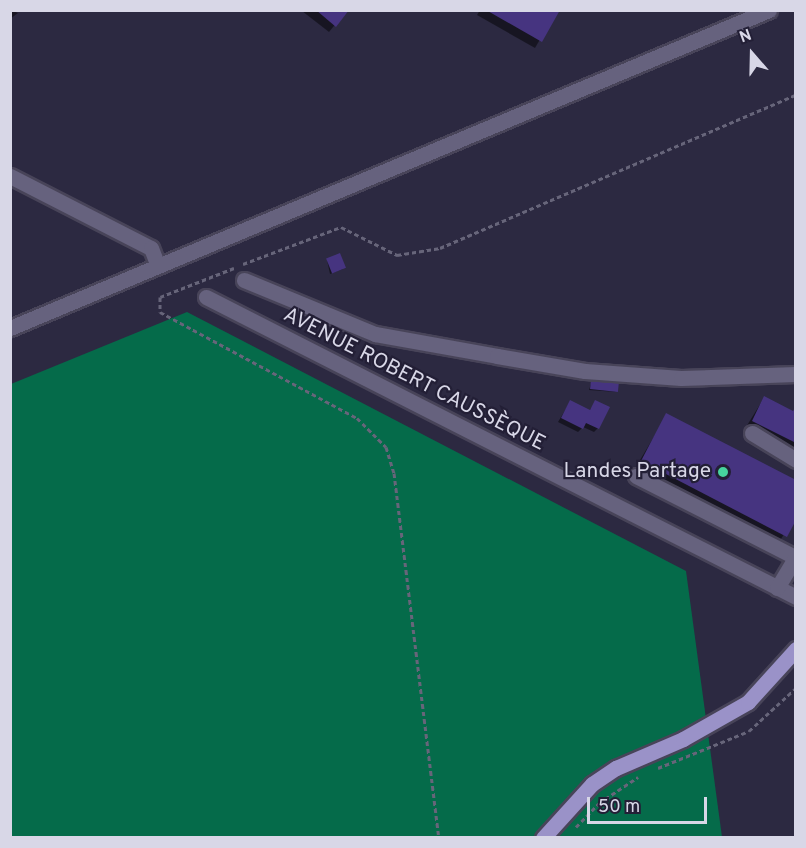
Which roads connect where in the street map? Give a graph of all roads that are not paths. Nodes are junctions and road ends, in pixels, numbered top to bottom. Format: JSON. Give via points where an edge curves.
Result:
{"nodes":[{"id":1,"x":769,"y":10,"type":"edge"},
{"id":2,"x":10,"y":176,"type":"edge"},
{"id":3,"x":158,"y":266,"type":"junction"},
{"id":4,"x":244,"y":279,"type":"dead end"},
{"id":5,"x":206,"y":297,"type":"dead end"},
{"id":6,"x":10,"y":328,"type":"edge"},
{"id":7,"x":795,"y":374,"type":"edge"},
{"id":8,"x":752,"y":433,"type":"dead end"},
{"id":9,"x":795,"y":460,"type":"edge"},
{"id":10,"x":636,"y":476,"type":"dead end"},
{"id":11,"x":795,"y":556,"type":"edge"},
{"id":12,"x":777,"y":588,"type":"junction"},
{"id":13,"x":795,"y":597,"type":"edge"},
{"id":14,"x":795,"y":649,"type":"edge"},
{"id":15,"x":543,"y":837,"type":"edge"}],
"edges":[{"from":1,"to":3,"type":"street"},
{"from":2,"to":3,"type":"street","via":[[151,248]]},
{"from":3,"to":6,"type":"street"},
{"from":4,"to":7,"type":"street","via":[[375,334],[497,356],[585,371],[681,378]]},
{"from":5,"to":12,"type":"street","name":"AVENUE ROBERT CAUSSÈQUE"},
{"from":8,"to":9,"type":"street"},
{"from":10,"to":11,"type":"street"},
{"from":11,"to":12,"type":"street"},
{"from":12,"to":13,"type":"street","name":"AVENUE ROBERT CAUSSÈQUE"},
{"from":14,"to":15,"type":"main road","via":[[748,702],[693,734],[616,768],[592,784]]}]}
